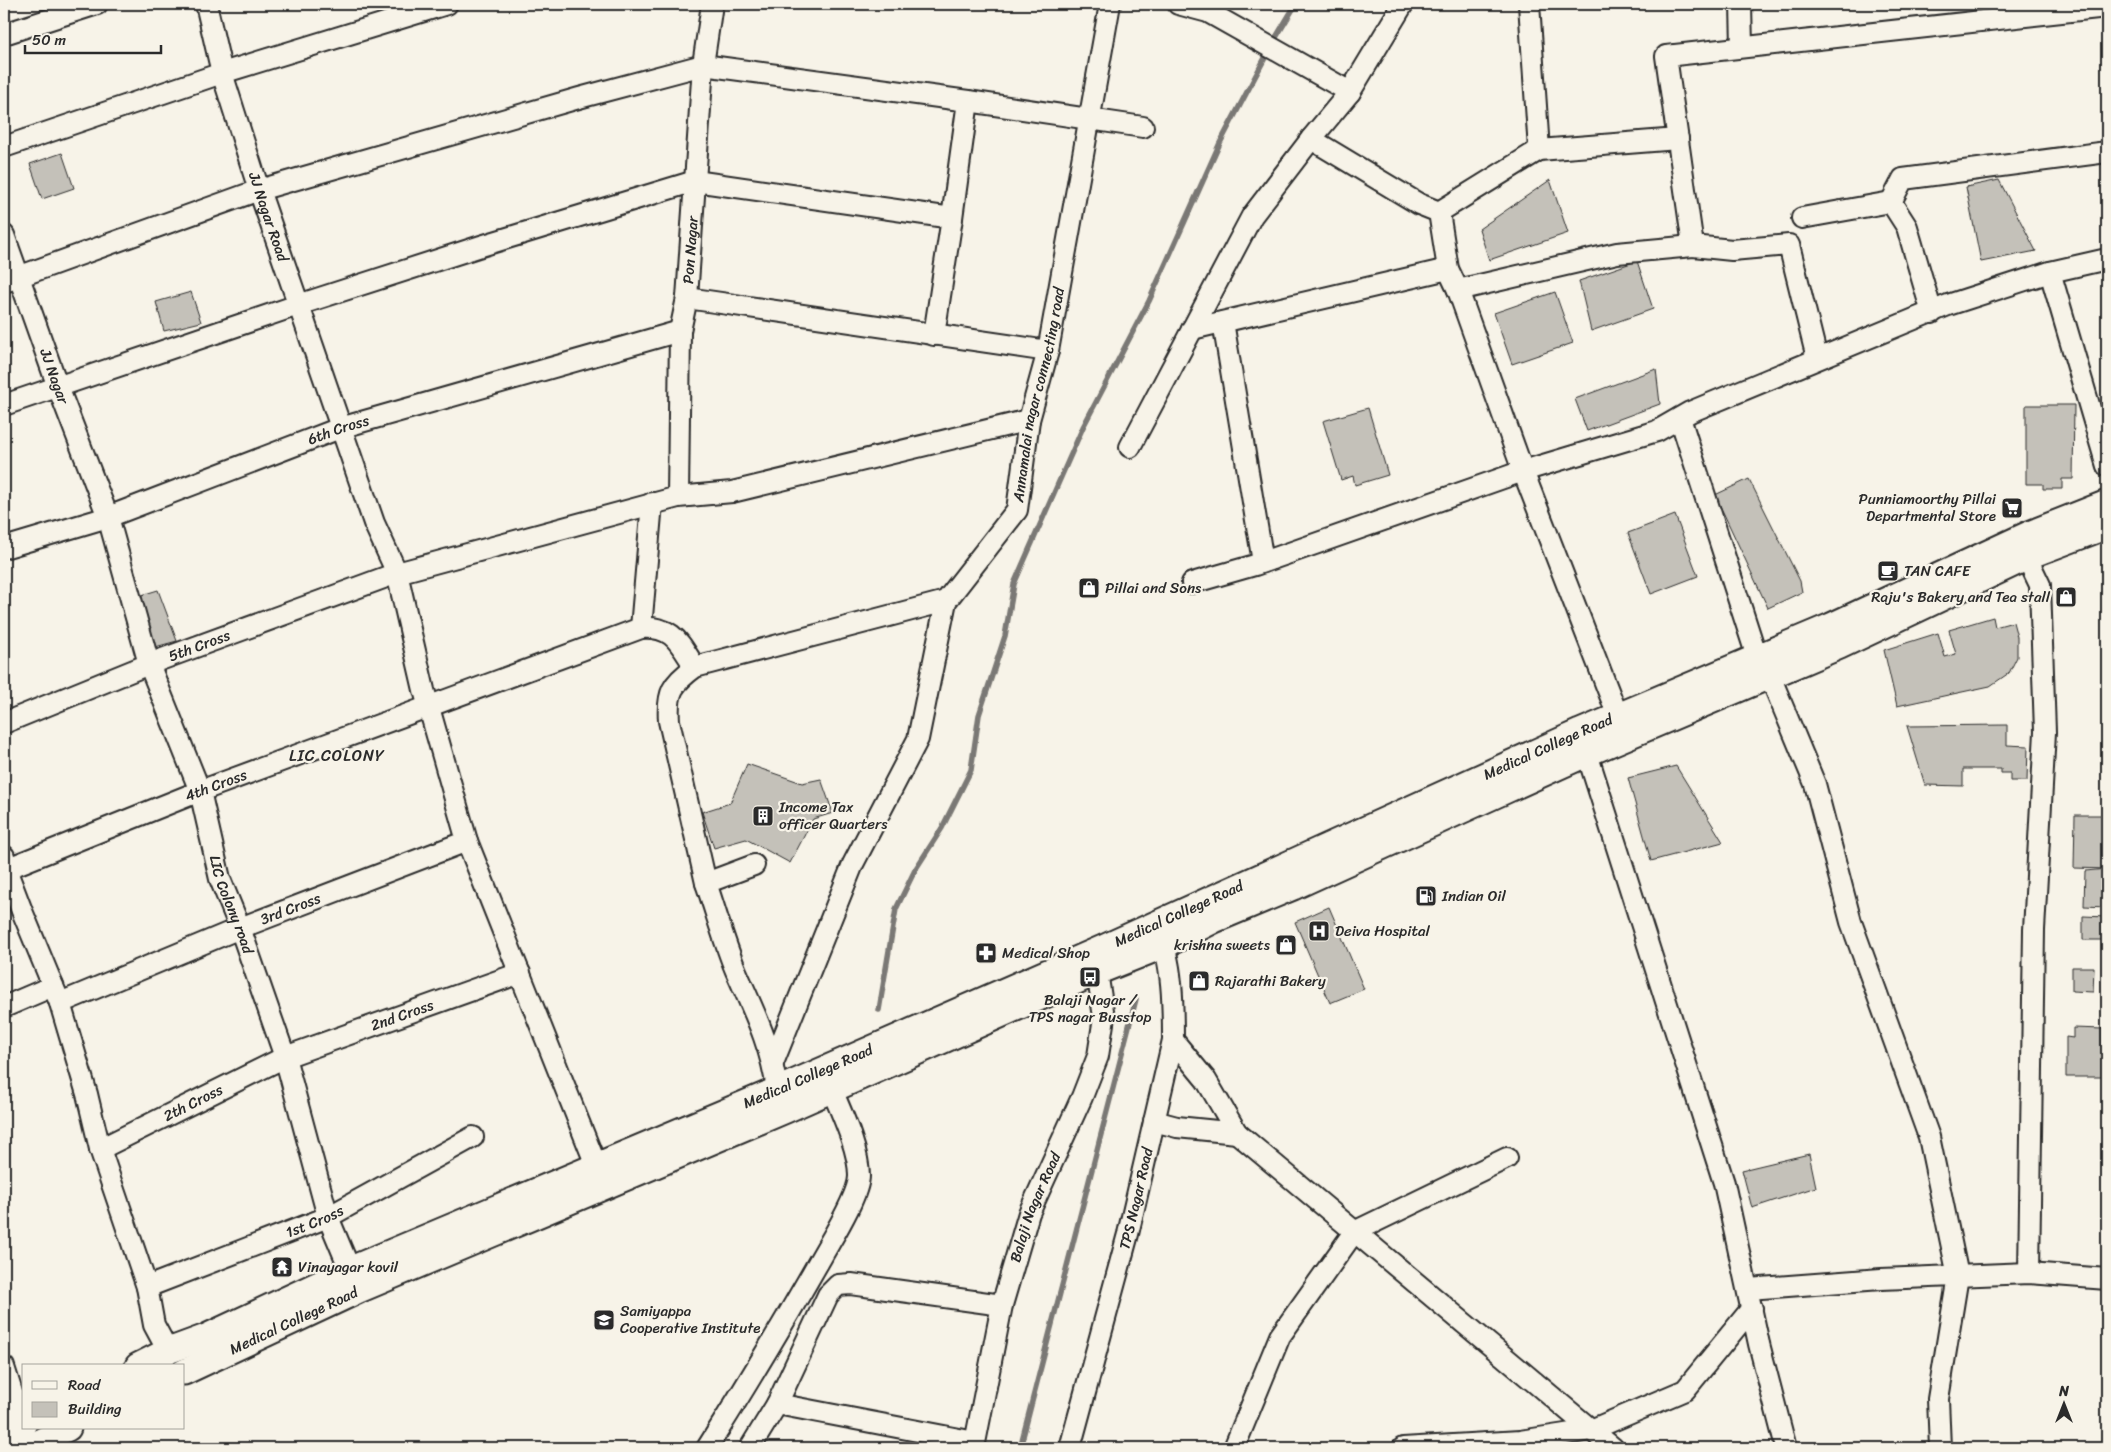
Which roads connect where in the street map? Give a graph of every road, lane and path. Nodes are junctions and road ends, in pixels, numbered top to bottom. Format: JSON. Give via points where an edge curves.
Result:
{"nodes":[{"id":1,"x":97,"y":4,"type":"edge"},
{"id":2,"x":206,"y":4,"type":"edge"},
{"id":3,"x":447,"y":4,"type":"edge"},
{"id":4,"x":712,"y":4,"type":"edge"},
{"id":5,"x":1110,"y":4,"type":"edge"},
{"id":6,"x":1178,"y":4,"type":"edge"},
{"id":7,"x":1402,"y":4,"type":"edge"},
{"id":8,"x":1529,"y":4,"type":"edge"},
{"id":9,"x":1741,"y":4,"type":"edge"},
{"id":10,"x":2107,"y":7,"type":"edge"},
{"id":11,"x":1210,"y":8,"type":"edge"},
{"id":12,"x":4,"y":34,"type":"edge"},
{"id":13,"x":1742,"y":47,"type":"junction"},
{"id":14,"x":703,"y":65,"type":"junction"},
{"id":15,"x":222,"y":73,"type":"junction"},
{"id":16,"x":1350,"y":92,"type":"junction"},
{"id":17,"x":968,"y":101,"type":"junction"},
{"id":18,"x":1090,"y":119,"type":"junction"},
{"id":19,"x":1143,"y":127,"type":"dead end"},
{"id":20,"x":1311,"y":139,"type":"junction"},
{"id":21,"x":1678,"y":139,"type":"junction"},
{"id":22,"x":4,"y":148,"type":"edge"},
{"id":23,"x":1538,"y":150,"type":"junction"},
{"id":24,"x":2107,"y":152,"type":"edge"},
{"id":25,"x":695,"y":181,"type":"junction"},
{"id":26,"x":260,"y":190,"type":"junction"},
{"id":27,"x":1891,"y":202,"type":"junction"},
{"id":28,"x":1439,"y":212,"type":"junction"},
{"id":29,"x":952,"y":218,"type":"junction"},
{"id":30,"x":1802,"y":218,"type":"dead end"},
{"id":31,"x":4,"y":235,"type":"edge"},
{"id":32,"x":1693,"y":246,"type":"junction"},
{"id":33,"x":2107,"y":259,"type":"edge"},
{"id":34,"x":1448,"y":269,"type":"junction"},
{"id":35,"x":2050,"y":272,"type":"junction"},
{"id":36,"x":12,"y":279,"type":"edge"},
{"id":37,"x":1458,"y":290,"type":"junction"},
{"id":38,"x":687,"y":298,"type":"junction"},
{"id":39,"x":298,"y":305,"type":"junction"},
{"id":40,"x":1932,"y":313,"type":"junction"},
{"id":41,"x":1223,"y":322,"type":"junction"},
{"id":42,"x":1192,"y":329,"type":"junction"},
{"id":43,"x":680,"y":331,"type":"junction"},
{"id":44,"x":934,"y":335,"type":"junction"},
{"id":45,"x":1048,"y":351,"type":"junction"},
{"id":46,"x":1818,"y":358,"type":"junction"},
{"id":47,"x":58,"y":387,"type":"junction"},
{"id":48,"x":4,"y":405,"type":"edge"},
{"id":49,"x":1680,"y":418,"type":"junction"},
{"id":50,"x":1029,"y":420,"type":"junction"},
{"id":51,"x":340,"y":428,"type":"junction"},
{"id":52,"x":1130,"y":447,"type":"dead end"},
{"id":53,"x":2107,"y":466,"type":"edge"},
{"id":54,"x":1523,"y":471,"type":"junction"},
{"id":55,"x":678,"y":497,"type":"junction"},
{"id":56,"x":652,"y":503,"type":"junction"},
{"id":57,"x":2107,"y":503,"type":"edge"},
{"id":58,"x":108,"y":516,"type":"junction"},
{"id":59,"x":2107,"y":526,"type":"edge"},
{"id":60,"x":4,"y":548,"type":"edge"},
{"id":61,"x":2026,"y":558,"type":"junction"},
{"id":62,"x":1263,"y":562,"type":"junction"},
{"id":63,"x":396,"y":573,"type":"junction"},
{"id":64,"x":1192,"y":583,"type":"dead end"},
{"id":65,"x":946,"y":600,"type":"junction"},
{"id":66,"x":641,"y":628,"type":"junction"},
{"id":67,"x":149,"y":664,"type":"junction"},
{"id":68,"x":695,"y":667,"type":"junction"},
{"id":69,"x":1764,"y":667,"type":"junction"},
{"id":70,"x":429,"y":707,"type":"junction"},
{"id":71,"x":1618,"y":716,"type":"junction"},
{"id":72,"x":4,"y":723,"type":"edge"},
{"id":73,"x":1584,"y":743,"type":"junction"},
{"id":74,"x":200,"y":791,"type":"junction"},
{"id":75,"x":467,"y":841,"type":"junction"},
{"id":76,"x":5,"y":863,"type":"edge"},
{"id":77,"x":754,"y":865,"type":"dead end"},
{"id":78,"x":706,"y":883,"type":"junction"},
{"id":79,"x":240,"y":928,"type":"junction"},
{"id":80,"x":1150,"y":939,"type":"junction"},
{"id":81,"x":1103,"y":962,"type":"junction"},
{"id":82,"x":520,"y":973,"type":"junction"},
{"id":83,"x":56,"y":994,"type":"junction"},
{"id":84,"x":4,"y":1007,"type":"edge"},
{"id":85,"x":1173,"y":1040,"type":"junction"},
{"id":86,"x":286,"y":1058,"type":"junction"},
{"id":87,"x":773,"y":1063,"type":"junction"},
{"id":88,"x":777,"y":1090,"type":"junction"},
{"id":89,"x":832,"y":1090,"type":"junction"},
{"id":90,"x":1154,"y":1121,"type":"junction"},
{"id":91,"x":1237,"y":1133,"type":"junction"},
{"id":92,"x":473,"y":1137,"type":"dead end"},
{"id":93,"x":100,"y":1149,"type":"junction"},
{"id":94,"x":1507,"y":1158,"type":"dead end"},
{"id":95,"x":601,"y":1176,"type":"junction"},
{"id":96,"x":328,"y":1217,"type":"junction"},
{"id":97,"x":1354,"y":1232,"type":"junction"},
{"id":98,"x":2029,"y":1274,"type":"junction"},
{"id":99,"x":1958,"y":1276,"type":"junction"},
{"id":100,"x":355,"y":1279,"type":"junction"},
{"id":101,"x":2107,"y":1279,"type":"edge"},
{"id":102,"x":147,"y":1287,"type":"junction"},
{"id":103,"x":1750,"y":1299,"type":"junction"},
{"id":104,"x":1002,"y":1304,"type":"junction"},
{"id":105,"x":168,"y":1351,"type":"junction"},
{"id":106,"x":142,"y":1364,"type":"edge"},
{"id":107,"x":4,"y":1367,"type":"edge"},
{"id":108,"x":185,"y":1371,"type":"edge"},
{"id":109,"x":777,"y":1404,"type":"junction"},
{"id":110,"x":17,"y":1426,"type":"edge"},
{"id":111,"x":64,"y":1430,"type":"edge"},
{"id":112,"x":1591,"y":1430,"type":"junction"},
{"id":113,"x":975,"y":1445,"type":"edge"},
{"id":114,"x":27,"y":1448,"type":"edge"},
{"id":115,"x":707,"y":1448,"type":"edge"},
{"id":116,"x":750,"y":1448,"type":"edge"},
{"id":117,"x":1070,"y":1448,"type":"edge"},
{"id":118,"x":1234,"y":1448,"type":"edge"},
{"id":119,"x":1403,"y":1448,"type":"edge"},
{"id":120,"x":1613,"y":1448,"type":"edge"},
{"id":121,"x":1786,"y":1448,"type":"edge"},
{"id":122,"x":1940,"y":1448,"type":"edge"}],
"edges":[{"from":1,"to":12,"type":"street"},
{"from":2,"to":15,"type":"street","name":"JJ Nagar Road"},
{"from":3,"to":15,"type":"street"},
{"from":4,"to":14,"type":"street","name":"Pon Nagar"},
{"from":5,"to":18,"type":"street","name":"Annamalai nagar connecting road"},
{"from":6,"to":11,"type":"street"},
{"from":7,"to":16,"type":"street"},
{"from":8,"to":23,"type":"street"},
{"from":9,"to":13,"type":"street"},
{"from":10,"to":13,"type":"street"},
{"from":11,"to":16,"type":"street"},
{"from":13,"to":21,"type":"street","via":[[1666,56]]},
{"from":14,"to":17,"type":"street"},
{"from":14,"to":25,"type":"street","name":"Pon Nagar"},
{"from":14,"to":26,"type":"street"},
{"from":15,"to":22,"type":"street"},
{"from":15,"to":26,"type":"street","name":"JJ Nagar Road"},
{"from":16,"to":20,"type":"street"},
{"from":17,"to":18,"type":"street"},
{"from":17,"to":29,"type":"street"},
{"from":18,"to":19,"type":"street"},
{"from":18,"to":45,"type":"street","name":"Annamalai nagar connecting road"},
{"from":20,"to":28,"type":"street","via":[[1419,204]]},
{"from":20,"to":42,"type":"street","via":[[1252,216]]},
{"from":21,"to":23,"type":"street"},
{"from":21,"to":32,"type":"street"},
{"from":23,"to":28,"type":"street"},
{"from":24,"to":27,"type":"street","via":[[1903,180]]},
{"from":25,"to":29,"type":"street"},
{"from":25,"to":38,"type":"street","name":"Pon Nagar"},
{"from":25,"to":39,"type":"street"},
{"from":26,"to":36,"type":"street"},
{"from":26,"to":39,"type":"street","name":"JJ Nagar Road"},
{"from":27,"to":30,"type":"street"},
{"from":27,"to":40,"type":"street","via":[[1907,228]]},
{"from":28,"to":34,"type":"street"},
{"from":29,"to":44,"type":"street"},
{"from":31,"to":36,"type":"street","name":"JJ Nagar"},
{"from":32,"to":37,"type":"street","via":[[1617,254]]},
{"from":32,"to":46,"type":"street","via":[[1732,250],[1788,245]]},
{"from":33,"to":35,"type":"street"},
{"from":34,"to":37,"type":"street"},
{"from":34,"to":41,"type":"street"},
{"from":35,"to":40,"type":"street"},
{"from":35,"to":53,"type":"street"},
{"from":36,"to":47,"type":"street","name":"JJ Nagar"},
{"from":37,"to":54,"type":"street"},
{"from":38,"to":43,"type":"street","name":"Pon Nagar"},
{"from":38,"to":44,"type":"street"},
{"from":39,"to":47,"type":"street"},
{"from":39,"to":51,"type":"street","name":"JJ Nagar Road"},
{"from":40,"to":46,"type":"street"},
{"from":41,"to":42,"type":"street"},
{"from":41,"to":62,"type":"street"},
{"from":42,"to":52,"type":"street"},
{"from":43,"to":51,"type":"street","name":"6th Cross"},
{"from":43,"to":55,"type":"street","name":"Pon Nagar"},
{"from":44,"to":45,"type":"street"},
{"from":45,"to":50,"type":"street","name":"Annamalai nagar connecting road"},
{"from":46,"to":49,"type":"street"},
{"from":47,"to":48,"type":"street"},
{"from":47,"to":58,"type":"street","name":"JJ Nagar"},
{"from":49,"to":54,"type":"street","via":[[1656,431]]},
{"from":49,"to":69,"type":"street"},
{"from":50,"to":55,"type":"street","name":"5th Cross","via":[[732,492]]},
{"from":50,"to":65,"type":"street","name":"Annamalai nagar connecting road","via":[[1017,510]]},
{"from":51,"to":58,"type":"street","name":"6th Cross"},
{"from":51,"to":63,"type":"street","name":"JJ Nagar Road","via":[[374,524]]},
{"from":54,"to":62,"type":"street"},
{"from":54,"to":71,"type":"street"},
{"from":55,"to":56,"type":"street","name":"5th Cross"},
{"from":56,"to":63,"type":"street","name":"5th Cross"},
{"from":56,"to":66,"type":"street"},
{"from":57,"to":69,"type":"main road","name":"Medical College Road","via":[[2029,534],[1849,618]]},
{"from":58,"to":60,"type":"street","name":"6th Cross"},
{"from":58,"to":67,"type":"street","name":"LIC Colony road"},
{"from":59,"to":61,"type":"main road","name":"Medical College Road"},
{"from":61,"to":69,"type":"main road","name":"Medical College Road","via":[[1840,646]]},
{"from":61,"to":98,"type":"street","via":[[2040,585],[2045,732],[2034,930]]},
{"from":62,"to":64,"type":"street"},
{"from":63,"to":67,"type":"street","name":"5th Cross"},
{"from":63,"to":70,"type":"street","name":"JJ Nagar Road"},
{"from":65,"to":68,"type":"street"},
{"from":65,"to":87,"type":"street","name":"Annamalai nagar connecting road","via":[[918,739],[853,864]]},
{"from":66,"to":68,"type":"street","via":[[655,627],[676,636]]},
{"from":66,"to":70,"type":"street","name":"4th Cross"},
{"from":67,"to":72,"type":"street","name":"5th Cross"},
{"from":67,"to":74,"type":"street","name":"LIC Colony road"},
{"from":68,"to":78,"type":"street","via":[[678,680],[668,701],[669,721]]},
{"from":69,"to":71,"type":"main road","name":"Medical College Road"},
{"from":69,"to":73,"type":"main road","name":"Medical College Road"},
{"from":69,"to":99,"type":"street","via":[[1814,784],[1851,922],[1929,1137]]},
{"from":70,"to":74,"type":"street","name":"4th Cross"},
{"from":70,"to":75,"type":"street","name":"JJ Nagar Road"},
{"from":71,"to":73,"type":"main road","name":"Medical College Road"},
{"from":73,"to":80,"type":"main road","name":"Medical College Road"},
{"from":73,"to":103,"type":"street","via":[[1724,1184]]},
{"from":74,"to":76,"type":"street","name":"4th Cross"},
{"from":74,"to":79,"type":"street","name":"LIC Colony road","via":[[220,879]]},
{"from":75,"to":79,"type":"street","name":"3rd Cross"},
{"from":75,"to":82,"type":"street","name":"JJ Nagar Road"},
{"from":76,"to":83,"type":"street"},
{"from":77,"to":78,"type":"street"},
{"from":78,"to":87,"type":"street"},
{"from":79,"to":83,"type":"street","name":"3rd Cross"},
{"from":79,"to":86,"type":"street","name":"LIC Colony road"},
{"from":80,"to":81,"type":"main road","name":"Medical College Road"},
{"from":80,"to":85,"type":"street","name":"TPS Nagar Road","via":[[1173,1009]]},
{"from":81,"to":88,"type":"main road","name":"Medical College Road"},
{"from":81,"to":89,"type":"main road","name":"Medical College Road"},
{"from":81,"to":104,"type":"street","name":"Balaji Nagar Road","via":[[1104,1017],[1098,1056],[1029,1213]]},
{"from":82,"to":86,"type":"street","name":"2nd Cross"},
{"from":82,"to":95,"type":"street","name":"JJ Nagar Road"},
{"from":83,"to":84,"type":"street","name":"3rd Cross"},
{"from":83,"to":93,"type":"street"},
{"from":85,"to":90,"type":"street","name":"TPS Nagar Road"},
{"from":85,"to":91,"type":"street","via":[[1206,1080]]},
{"from":86,"to":93,"type":"street","name":"2th Cross"},
{"from":86,"to":96,"type":"street","name":"LIC Colony road"},
{"from":87,"to":88,"type":"street"},
{"from":88,"to":95,"type":"main road","name":"Medical College Road"},
{"from":89,"to":95,"type":"main road","name":"Medical College Road"},
{"from":89,"to":115,"type":"street","via":[[851,1135],[859,1177],[852,1199],[771,1346]]},
{"from":90,"to":91,"type":"street","via":[[1177,1127]]},
{"from":90,"to":117,"type":"street","name":"TPS Nagar Road","via":[[1128,1234]]},
{"from":91,"to":97,"type":"street"},
{"from":92,"to":96,"type":"street","name":"1st Cross"},
{"from":93,"to":102,"type":"street"},
{"from":94,"to":97,"type":"street"},
{"from":95,"to":100,"type":"main road","name":"Medical College Road"},
{"from":96,"to":100,"type":"street","name":"LIC Colony road"},
{"from":96,"to":102,"type":"street","name":"1st Cross"},
{"from":97,"to":112,"type":"street"},
{"from":97,"to":118,"type":"street","via":[[1280,1336]]},
{"from":98,"to":99,"type":"street"},
{"from":98,"to":101,"type":"street"},
{"from":99,"to":103,"type":"street","via":[[1881,1279]]},
{"from":99,"to":122,"type":"street","via":[[1938,1399]]},
{"from":100,"to":105,"type":"main road","name":"Medical College Road"},
{"from":100,"to":108,"type":"main road","name":"Medical College Road"},
{"from":102,"to":105,"type":"street","via":[[154,1325]]},
{"from":103,"to":112,"type":"street","via":[[1685,1390]]},
{"from":103,"to":121,"type":"street"},
{"from":104,"to":109,"type":"street","via":[[838,1285],[828,1295]]},
{"from":104,"to":113,"type":"street","name":"Balaji Nagar Road"},
{"from":105,"to":106,"type":"main road","name":"Medical College Road"},
{"from":107,"to":110,"type":"street"},
{"from":109,"to":113,"type":"street"},
{"from":109,"to":116,"type":"street"},
{"from":111,"to":114,"type":"main road"},
{"from":112,"to":119,"type":"street","via":[[1520,1441]]},
{"from":112,"to":120,"type":"street"}]}
